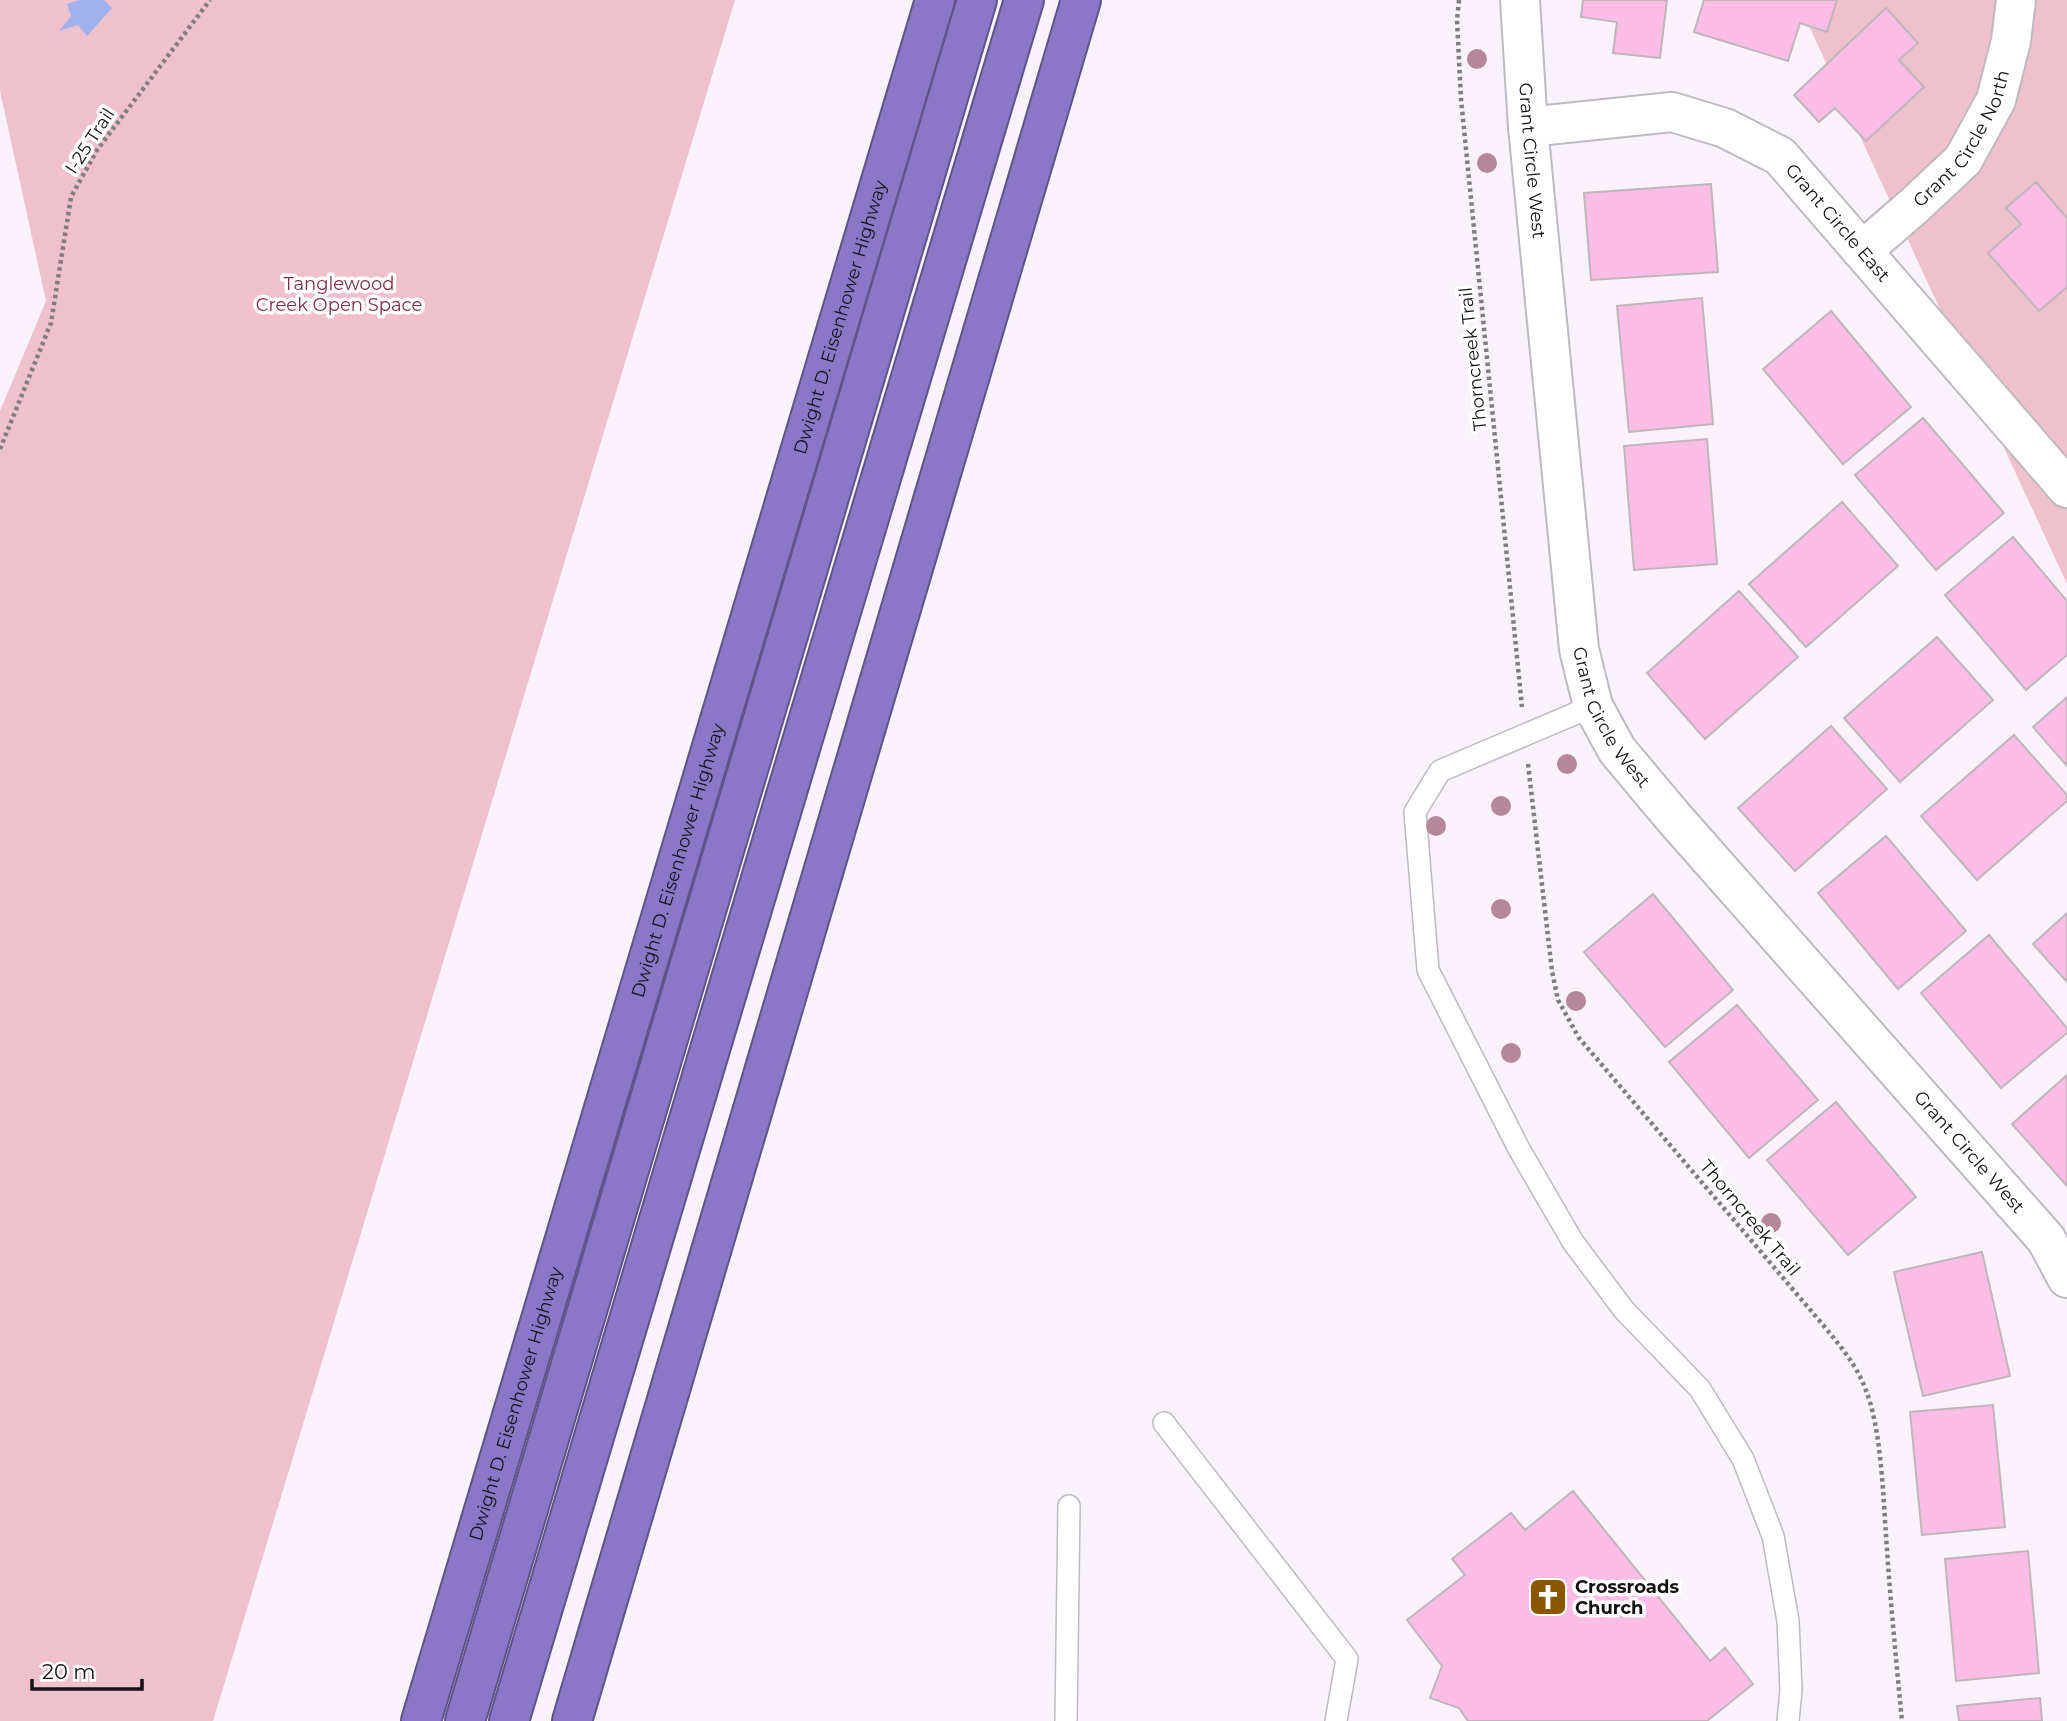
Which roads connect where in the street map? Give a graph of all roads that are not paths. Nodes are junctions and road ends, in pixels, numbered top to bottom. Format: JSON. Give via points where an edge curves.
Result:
{"nodes":[{"id":1,"x":935,"y":0,"type":"edge"},
{"id":2,"x":977,"y":0,"type":"edge"},
{"id":3,"x":1024,"y":0,"type":"edge"},
{"id":4,"x":1080,"y":0,"type":"edge"},
{"id":5,"x":1520,"y":0,"type":"edge"},
{"id":6,"x":2016,"y":0,"type":"edge"},
{"id":7,"x":1528,"y":127,"type":"junction"},
{"id":8,"x":1863,"y":250,"type":"junction"},
{"id":9,"x":2067,"y":488,"type":"edge"},
{"id":10,"x":1593,"y":706,"type":"junction"},
{"id":11,"x":2067,"y":1278,"type":"edge"},
{"id":12,"x":1164,"y":1423,"type":"dead end"},
{"id":13,"x":1069,"y":1506,"type":"dead end"},
{"id":14,"x":421,"y":1721,"type":"edge"},
{"id":15,"x":465,"y":1721,"type":"edge"},
{"id":16,"x":509,"y":1721,"type":"edge"},
{"id":17,"x":572,"y":1721,"type":"edge"},
{"id":18,"x":1066,"y":1721,"type":"edge"},
{"id":19,"x":1336,"y":1721,"type":"edge"},
{"id":20,"x":1788,"y":1721,"type":"edge"}],
"edges":[{"from":1,"to":14,"type":"highway","name":"Dwight D. Eisenhower Highway"},
{"from":2,"to":15,"type":"highway"},
{"from":3,"to":16,"type":"highway"},
{"from":4,"to":17,"type":"highway"},
{"from":5,"to":7,"type":"street","name":"Grant Circle West"},
{"from":6,"to":8,"type":"street","name":"Grant Circle North","via":[[1996,100],[1963,159]]},
{"from":7,"to":8,"type":"street","name":"Grant Circle East","via":[[1672,112],[1725,128],[1780,156]]},
{"from":7,"to":10,"type":"street","name":"Grant Circle West","via":[[1579,649]]},
{"from":8,"to":9,"type":"street","name":"Grant Circle East"},
{"from":10,"to":11,"type":"street","name":"Grant Circle West","via":[[1617,750],[2046,1239]]},
{"from":10,"to":20,"type":"lane","via":[[1440,771],[1415,812],[1428,970],[1519,1149],[1573,1242],[1624,1310],[1700,1390],[1742,1459],[1773,1536],[1780,1572],[1788,1621]]},
{"from":12,"to":19,"type":"lane","via":[[1347,1659]]},
{"from":13,"to":18,"type":"lane"}]}
